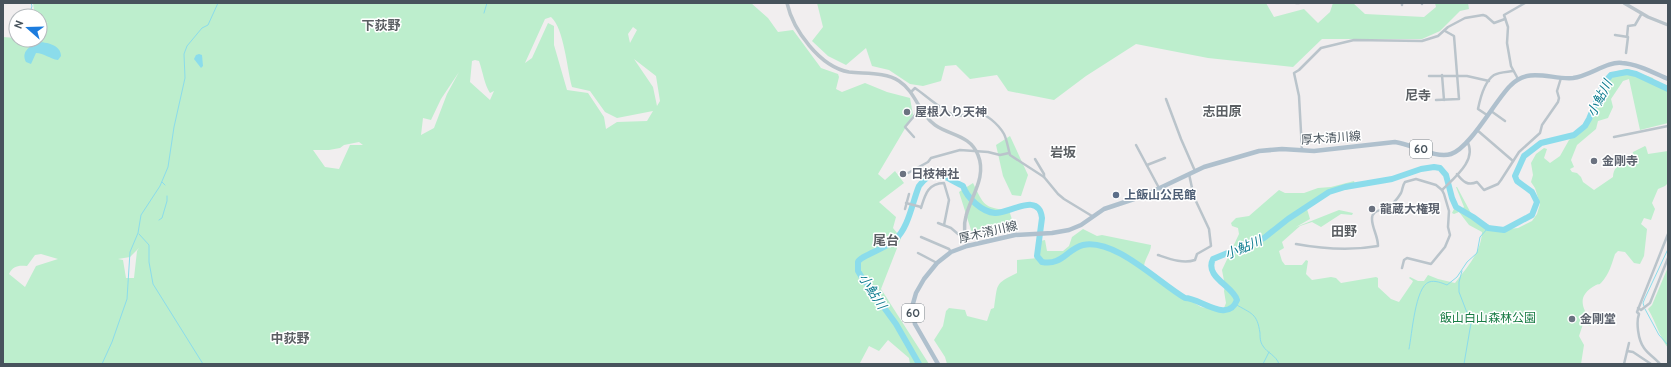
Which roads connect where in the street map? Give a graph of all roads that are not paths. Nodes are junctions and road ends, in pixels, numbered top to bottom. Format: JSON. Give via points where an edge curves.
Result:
{"nodes":[{"id":1,"x":786,"y":3,"type":"edge"},
{"id":2,"x":1296,"y":3,"type":"edge"},
{"id":3,"x":1299,"y":3,"type":"edge"},
{"id":4,"x":1525,"y":3,"type":"edge"},
{"id":5,"x":1624,"y":3,"type":"edge"},
{"id":6,"x":1642,"y":13,"type":"junction"},
{"id":7,"x":1505,"y":19,"type":"junction"},
{"id":8,"x":1668,"y":25,"type":"edge"},
{"id":9,"x":1445,"y":31,"type":"junction"},
{"id":10,"x":1615,"y":35,"type":"dead end"},
{"id":11,"x":1627,"y":37,"type":"junction"},
{"id":12,"x":1626,"y":53,"type":"dead end"},
{"id":13,"x":1513,"y":71,"type":"junction"},
{"id":14,"x":1442,"y":75,"type":"junction"},
{"id":15,"x":1457,"y":75,"type":"junction"},
{"id":16,"x":1429,"y":76,"type":"dead end"},
{"id":17,"x":1561,"y":78,"type":"junction"},
{"id":18,"x":1518,"y":79,"type":"junction"},
{"id":19,"x":1668,"y":79,"type":"edge"},
{"id":20,"x":1489,"y":81,"type":"junction"},
{"id":21,"x":911,"y":92,"type":"junction"},
{"id":22,"x":1166,"y":100,"type":"dead end"},
{"id":23,"x":1436,"y":100,"type":"dead end"},
{"id":24,"x":1444,"y":100,"type":"junction"},
{"id":25,"x":920,"y":109,"type":"junction"},
{"id":26,"x":1491,"y":110,"type":"junction"},
{"id":27,"x":1487,"y":116,"type":"junction"},
{"id":28,"x":1504,"y":121,"type":"dead end"},
{"id":29,"x":1668,"y":126,"type":"edge"},
{"id":30,"x":1477,"y":129,"type":"junction"},
{"id":31,"x":914,"y":137,"type":"dead end"},
{"id":32,"x":1614,"y":137,"type":"dead end"},
{"id":33,"x":1467,"y":141,"type":"junction"},
{"id":34,"x":1136,"y":145,"type":"dead end"},
{"id":35,"x":1302,"y":150,"type":"junction"},
{"id":36,"x":976,"y":151,"type":"junction"},
{"id":37,"x":1009,"y":153,"type":"junction"},
{"id":38,"x":1165,"y":158,"type":"dead end"},
{"id":39,"x":1035,"y":159,"type":"dead end"},
{"id":40,"x":1513,"y":161,"type":"junction"},
{"id":41,"x":1147,"y":165,"type":"junction"},
{"id":42,"x":1195,"y":171,"type":"junction"},
{"id":43,"x":908,"y":173,"type":"dead end"},
{"id":44,"x":1189,"y":173,"type":"junction"},
{"id":45,"x":1457,"y":174,"type":"junction"},
{"id":46,"x":1044,"y":177,"type":"junction"},
{"id":47,"x":1159,"y":188,"type":"junction"},
{"id":48,"x":1443,"y":189,"type":"junction"},
{"id":49,"x":909,"y":194,"type":"dead end"},
{"id":50,"x":907,"y":203,"type":"junction"},
{"id":51,"x":904,"y":209,"type":"dead end"},
{"id":52,"x":1092,"y":216,"type":"junction"},
{"id":53,"x":938,"y":223,"type":"dead end"},
{"id":54,"x":944,"y":225,"type":"junction"},
{"id":55,"x":958,"y":234,"type":"junction"},
{"id":56,"x":965,"y":234,"type":"junction"},
{"id":57,"x":1668,"y":234,"type":"edge"},
{"id":58,"x":921,"y":237,"type":"dead end"},
{"id":59,"x":960,"y":238,"type":"dead end"},
{"id":60,"x":1296,"y":244,"type":"dead end"},
{"id":61,"x":967,"y":246,"type":"junction"},
{"id":62,"x":918,"y":253,"type":"dead end"},
{"id":63,"x":949,"y":253,"type":"junction"},
{"id":64,"x":1158,"y":255,"type":"dead end"},
{"id":65,"x":1668,"y":258,"type":"edge"},
{"id":66,"x":937,"y":263,"type":"junction"},
{"id":67,"x":1402,"y":268,"type":"dead end"},
{"id":68,"x":1638,"y":308,"type":"junction"},
{"id":69,"x":1629,"y":343,"type":"dead end"},
{"id":70,"x":1627,"y":351,"type":"junction"},
{"id":71,"x":938,"y":364,"type":"edge"},
{"id":72,"x":1624,"y":364,"type":"edge"},
{"id":73,"x":1651,"y":364,"type":"edge"},
{"id":74,"x":1660,"y":364,"type":"edge"}],
"edges":[{"from":1,"to":21,"type":"street","via":[[791,18],[804,39],[825,61],[844,71],[892,78]]},
{"from":2,"to":3,"type":"street"},
{"from":4,"to":7,"type":"street","via":[[1505,13]]},
{"from":5,"to":6,"type":"street"},
{"from":6,"to":8,"type":"street"},
{"from":6,"to":11,"type":"street","via":[[1635,25],[1628,26]]},
{"from":7,"to":9,"type":"street","via":[[1494,23],[1483,15],[1465,18]]},
{"from":7,"to":13,"type":"street"},
{"from":9,"to":15,"type":"street","via":[[1454,36]]},
{"from":9,"to":35,"type":"street","via":[[1422,41],[1354,40],[1321,48],[1294,73],[1299,96]]},
{"from":10,"to":11,"type":"street"},
{"from":11,"to":12,"type":"street"},
{"from":13,"to":18,"type":"street"},
{"from":13,"to":20,"type":"street","via":[[1501,72]]},
{"from":14,"to":15,"type":"street"},
{"from":14,"to":16,"type":"street"},
{"from":14,"to":24,"type":"street"},
{"from":15,"to":20,"type":"street"},
{"from":15,"to":24,"type":"street","via":[[1459,99]]},
{"from":17,"to":18,"type":"main road","via":[[1529,75]]},
{"from":17,"to":19,"type":"main road","via":[[1581,77],[1611,64],[1622,63]]},
{"from":17,"to":40,"type":"street","via":[[1557,91],[1558,102],[1542,125],[1540,133],[1518,152]]},
{"from":18,"to":26,"type":"main road","name":"厚木清川線","number":"60"},
{"from":20,"to":27,"type":"street","via":[[1478,110]]},
{"from":21,"to":25,"type":"street"},
{"from":21,"to":37,"type":"street","via":[[915,88],[956,116],[971,112],[983,114],[1003,132]]},
{"from":22,"to":42,"type":"street"},
{"from":23,"to":24,"type":"street"},
{"from":25,"to":31,"type":"street","via":[[905,128]]},
{"from":25,"to":36,"type":"street","via":[[935,125],[964,138]]},
{"from":26,"to":27,"type":"main road","name":"厚木清川線","number":"60"},
{"from":26,"to":28,"type":"street"},
{"from":27,"to":30,"type":"main road","name":"厚木清川線","number":"60"},
{"from":29,"to":32,"type":"street"},
{"from":30,"to":33,"type":"main road","name":"厚木清川線","number":"60"},
{"from":30,"to":40,"type":"street"},
{"from":33,"to":35,"type":"main road","name":"厚木清川線","number":"60","via":[[1457,151],[1445,155],[1395,142],[1314,151]]},
{"from":33,"to":45,"type":"street","via":[[1471,147],[1470,156]]},
{"from":34,"to":41,"type":"street"},
{"from":35,"to":42,"type":"main road","name":"厚木清川線","number":"60","via":[[1259,151]]},
{"from":36,"to":37,"type":"street","via":[[1000,155]]},
{"from":36,"to":43,"type":"street","via":[[960,150],[931,158]]},
{"from":36,"to":56,"type":"street","via":[[981,167],[980,178],[965,219]]},
{"from":37,"to":46,"type":"street"},
{"from":38,"to":41,"type":"street"},
{"from":39,"to":46,"type":"street"},
{"from":40,"to":45,"type":"street","via":[[1498,184],[1485,190],[1477,182],[1466,183]]},
{"from":41,"to":47,"type":"street"},
{"from":42,"to":44,"type":"main road","name":"厚木清川線","number":"60"},
{"from":44,"to":47,"type":"main road","name":"厚木清川線","number":"60"},
{"from":44,"to":64,"type":"street","via":[[1194,197],[1209,228],[1210,246],[1196,254],[1195,260],[1191,261],[1184,262]]},
{"from":45,"to":48,"type":"street"},
{"from":46,"to":52,"type":"street","via":[[1060,196]]},
{"from":47,"to":52,"type":"main road","name":"厚木清川線","number":"60"},
{"from":48,"to":60,"type":"street","via":[[1416,179],[1405,182],[1400,195],[1392,204],[1373,214],[1378,246],[1339,249]]},
{"from":48,"to":67,"type":"street","via":[[1449,211],[1450,235],[1445,247],[1431,264],[1407,258]]},
{"from":49,"to":50,"type":"street"},
{"from":50,"to":51,"type":"street"},
{"from":50,"to":54,"type":"street","via":[[921,208],[928,188],[944,183],[949,200]]},
{"from":52,"to":61,"type":"main road","name":"厚木清川線","number":"60","via":[[1078,227],[1069,230],[1048,234],[1015,235]]},
{"from":53,"to":54,"type":"street"},
{"from":54,"to":55,"type":"street"},
{"from":55,"to":56,"type":"street"},
{"from":55,"to":59,"type":"street"},
{"from":56,"to":61,"type":"street"},
{"from":57,"to":68,"type":"street"},
{"from":58,"to":63,"type":"street","via":[[949,249]]},
{"from":61,"to":63,"type":"main road","name":"厚木清川線","number":"60"},
{"from":62,"to":66,"type":"street"},
{"from":63,"to":66,"type":"main road","number":"60"},
{"from":65,"to":68,"type":"street","via":[[1650,303],[1641,310]]},
{"from":66,"to":71,"type":"main road","number":"60","via":[[918,290],[912,311],[915,324]]},
{"from":68,"to":74,"type":"street","via":[[1637,320],[1641,343]]},
{"from":69,"to":70,"type":"street"},
{"from":70,"to":72,"type":"street"},
{"from":70,"to":73,"type":"street"}]}
